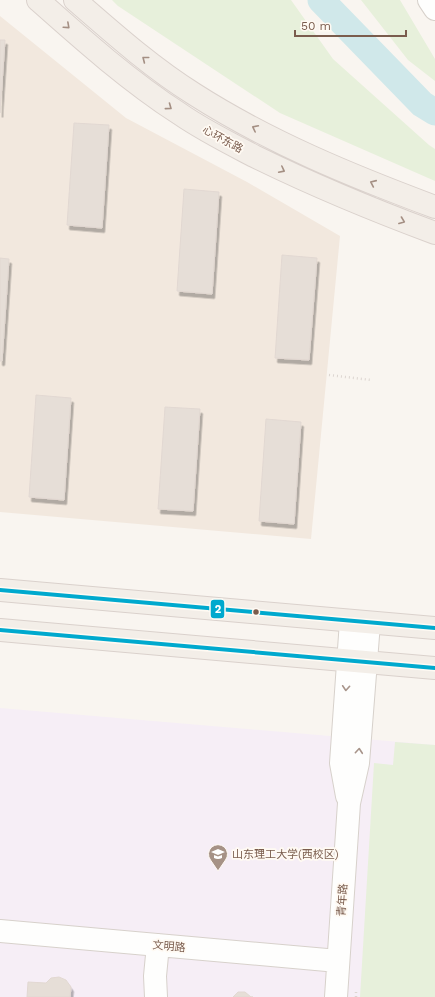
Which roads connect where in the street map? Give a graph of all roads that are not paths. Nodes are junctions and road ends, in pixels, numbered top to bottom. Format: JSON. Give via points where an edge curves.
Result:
{"nodes":[{"id":1,"x":38,"y":0,"type":"edge"},
{"id":2,"x":75,"y":0,"type":"edge"},
{"id":3,"x":429,"y":0,"type":"edge"},
{"id":4,"x":435,"y":9,"type":"edge"},
{"id":5,"x":435,"y":207,"type":"edge"},
{"id":6,"x":435,"y":233,"type":"edge"},
{"id":7,"x":0,"y":590,"type":"edge"},
{"id":8,"x":360,"y":622,"type":"junction"},
{"id":9,"x":435,"y":628,"type":"edge"},
{"id":10,"x":0,"y":630,"type":"edge"},
{"id":11,"x":357,"y":661,"type":"junction"},
{"id":12,"x":435,"y":668,"type":"edge"},
{"id":13,"x":0,"y":931,"type":"edge"},
{"id":14,"x":158,"y":945,"type":"junction"},
{"id":15,"x":338,"y":961,"type":"junction"},
{"id":16,"x":156,"y":997,"type":"edge"},
{"id":17,"x":336,"y":997,"type":"edge"}],
"edges":[{"from":1,"to":6,"type":"main road","name":"心环东路","one_way":true,"via":[[133,81],[180,115],[288,173]]},
{"from":5,"to":2,"type":"main road","one_way":true,"via":[[386,189],[298,150],[193,94],[148,62]]},
{"from":3,"to":4,"type":"street"},
{"from":7,"to":8,"type":"main road"},
{"from":8,"to":9,"type":"main road"},
{"from":8,"to":11,"type":"street","name":"青年路"},
{"from":10,"to":11,"type":"main road"},
{"from":11,"to":12,"type":"main road"},
{"from":11,"to":15,"type":"street","name":"青年路","via":[[341,762],[349,803]]},
{"from":13,"to":14,"type":"street","name":"文明路"},
{"from":14,"to":15,"type":"street","name":"文明路"},
{"from":14,"to":16,"type":"street","via":[[154,976]]},
{"from":15,"to":17,"type":"street","name":"青年路"}]}
